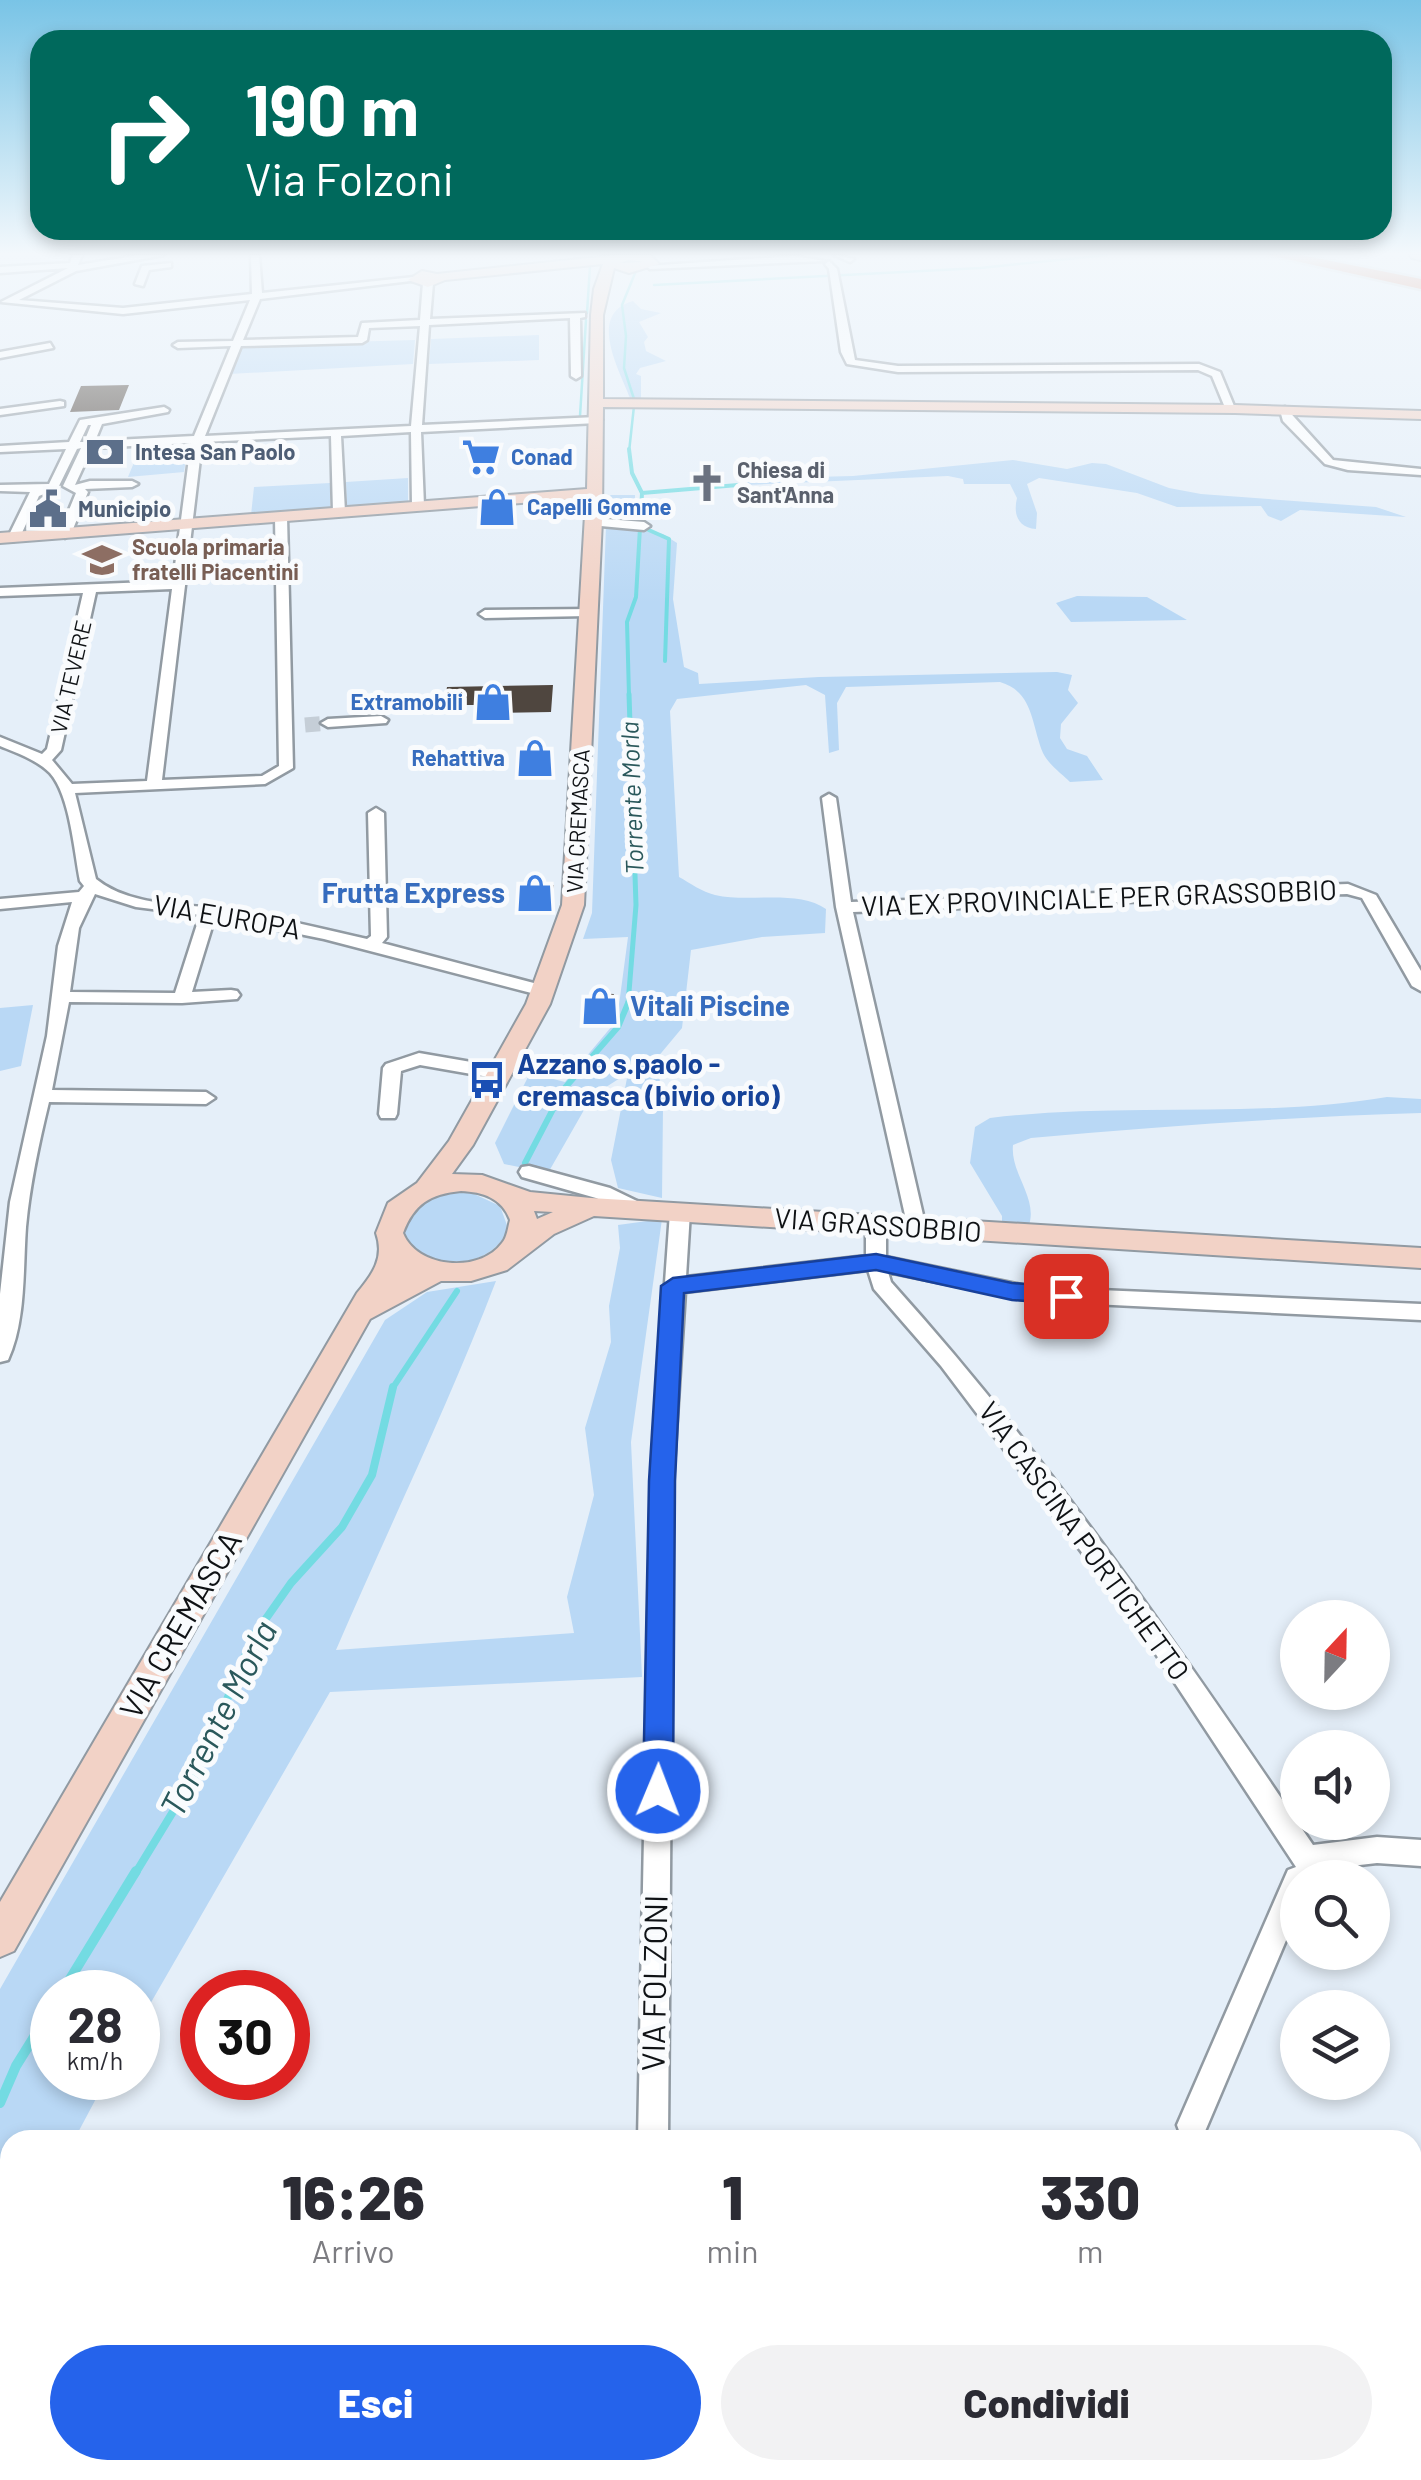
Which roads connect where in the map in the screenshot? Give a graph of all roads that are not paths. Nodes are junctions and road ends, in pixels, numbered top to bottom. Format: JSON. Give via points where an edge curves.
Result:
{"nodes":[{"id":1,"x":225,"y":371,"type":"edge"},
{"id":2,"x":421,"y":371,"type":"edge"},
{"id":3,"x":576,"y":371,"type":"edge"},
{"id":4,"x":598,"y":371,"type":"edge"},
{"id":5,"x":1208,"y":371,"type":"edge"},
{"id":6,"x":576,"y":376,"type":"dead end"},
{"id":7,"x":60,"y":404,"type":"dead end"},
{"id":8,"x":1235,"y":409,"type":"junction"},
{"id":9,"x":164,"y":410,"type":"dead end"},
{"id":10,"x":1285,"y":410,"type":"junction"},
{"id":11,"x":0,"y":412,"type":"edge"},
{"id":12,"x":597,"y":412,"type":"junction"},
{"id":13,"x":1421,"y":414,"type":"edge"},
{"id":14,"x":98,"y":422,"type":"junction"},
{"id":15,"x":416,"y":430,"type":"junction"},
{"id":16,"x":336,"y":434,"type":"junction"},
{"id":17,"x":196,"y":441,"type":"junction"},
{"id":18,"x":72,"y":446,"type":"junction"},
{"id":19,"x":87,"y":446,"type":"junction"},
{"id":20,"x":0,"y":449,"type":"edge"},
{"id":21,"x":1421,"y":472,"type":"edge"},
{"id":22,"x":132,"y":484,"type":"dead end"},
{"id":23,"x":0,"y":488,"type":"edge"},
{"id":24,"x":77,"y":489,"type":"junction"},
{"id":25,"x":44,"y":490,"type":"junction"},
{"id":26,"x":594,"y":494,"type":"junction"},
{"id":27,"x":418,"y":506,"type":"junction"},
{"id":28,"x":339,"y":512,"type":"junction"},
{"id":29,"x":281,"y":517,"type":"junction"},
{"id":30,"x":594,"y":522,"type":"junction"},
{"id":31,"x":186,"y":524,"type":"junction"},
{"id":32,"x":644,"y":526,"type":"dead end"},
{"id":33,"x":65,"y":534,"type":"junction"},
{"id":34,"x":7,"y":538,"type":"edge"},
{"id":35,"x":179,"y":585,"type":"junction"},
{"id":36,"x":90,"y":589,"type":"junction"},
{"id":37,"x":0,"y":592,"type":"edge"},
{"id":38,"x":589,"y":612,"type":"junction"},
{"id":39,"x":485,"y":614,"type":"dead end"},
{"id":40,"x":381,"y":720,"type":"dead end"},
{"id":41,"x":328,"y":723,"type":"tunnel mouth"},
{"id":42,"x":305,"y":725,"type":"tunnel mouth"},
{"id":43,"x":285,"y":726,"type":"junction"},
{"id":44,"x":0,"y":740,"type":"edge"},
{"id":45,"x":43,"y":761,"type":"junction"},
{"id":46,"x":154,"y":786,"type":"junction"},
{"id":47,"x":127,"y":788,"type":"junction"},
{"id":48,"x":66,"y":789,"type":"junction"},
{"id":49,"x":829,"y":798,"type":"dead end"},
{"id":50,"x":72,"y":813,"type":"junction"},
{"id":51,"x":376,"y":814,"type":"dead end"},
{"id":52,"x":86,"y":892,"type":"junction"},
{"id":53,"x":7,"y":904,"type":"edge"},
{"id":54,"x":844,"y":906,"type":"junction"},
{"id":55,"x":209,"y":912,"type":"junction"},
{"id":56,"x":370,"y":947,"type":"junction"},
{"id":57,"x":1421,"y":986,"type":"edge"},
{"id":58,"x":544,"y":991,"type":"junction"},
{"id":59,"x":231,"y":994,"type":"dead end"},
{"id":60,"x":60,"y":997,"type":"junction"},
{"id":61,"x":182,"y":998,"type":"junction"},
{"id":62,"x":500,"y":1073,"type":"junction"},
{"id":63,"x":41,"y":1096,"type":"junction"},
{"id":64,"x":206,"y":1098,"type":"dead end"},
{"id":65,"x":388,"y":1114,"type":"dead end"},
{"id":66,"x":469,"y":1130,"type":"junction"},
{"id":67,"x":529,"y":1172,"type":"dead end"},
{"id":68,"x":427,"y":1189,"type":"junction"},
{"id":69,"x":501,"y":1191,"type":"junction"},
{"id":70,"x":592,"y":1207,"type":"junction"},
{"id":71,"x":634,"y":1208,"type":"junction"},
{"id":72,"x":680,"y":1212,"type":"junction"},
{"id":73,"x":876,"y":1225,"type":"junction"},
{"id":74,"x":916,"y":1228,"type":"junction"},
{"id":75,"x":392,"y":1244,"type":"junction"},
{"id":76,"x":513,"y":1249,"type":"junction"},
{"id":77,"x":1421,"y":1258,"type":"edge"},
{"id":78,"x":876,"y":1262,"type":"junction"},
{"id":79,"x":434,"y":1272,"type":"junction"},
{"id":80,"x":673,"y":1286,"type":"junction"},
{"id":81,"x":1421,"y":1312,"type":"edge"},
{"id":82,"x":362,"y":1313,"type":"junction"},
{"id":83,"x":0,"y":1354,"type":"edge"},
{"id":84,"x":1421,"y":1853,"type":"edge"},
{"id":85,"x":1294,"y":1860,"type":"edge"},
{"id":86,"x":1341,"y":1860,"type":"edge"},
{"id":87,"x":1280,"y":1920,"type":"edge"},
{"id":88,"x":0,"y":1938,"type":"edge"},
{"id":89,"x":1192,"y":2125,"type":"dead end"},
{"id":90,"x":653,"y":2130,"type":"edge"}],
"edges":[{"from":1,"to":17,"type":"street"},
{"from":2,"to":15,"type":"street"},
{"from":3,"to":6,"type":"street"},
{"from":4,"to":12,"type":"main road","name":"VIA CREMASCA"},
{"from":5,"to":8,"type":"street"},
{"from":7,"to":11,"type":"street"},
{"from":8,"to":10,"type":"main road"},
{"from":8,"to":12,"type":"main road","via":[[627,402]]},
{"from":9,"to":14,"type":"street"},
{"from":10,"to":13,"type":"main road"},
{"from":10,"to":21,"type":"street","via":[[1330,462]]},
{"from":12,"to":15,"type":"street"},
{"from":12,"to":26,"type":"main road","name":"VIA CREMASCA"},
{"from":14,"to":18,"type":"street","via":[[78,421]]},
{"from":14,"to":19,"type":"street"},
{"from":15,"to":16,"type":"street"},
{"from":15,"to":27,"type":"street"},
{"from":16,"to":17,"type":"street"},
{"from":16,"to":28,"type":"street"},
{"from":17,"to":19,"type":"street"},
{"from":17,"to":31,"type":"street"},
{"from":18,"to":19,"type":"street"},
{"from":18,"to":20,"type":"street"},
{"from":18,"to":25,"type":"street"},
{"from":19,"to":24,"type":"street"},
{"from":22,"to":24,"type":"street"},
{"from":23,"to":25,"type":"street"},
{"from":24,"to":25,"type":"street"},
{"from":24,"to":25,"type":"street"},
{"from":24,"to":33,"type":"street"},
{"from":25,"to":34,"type":"street"},
{"from":26,"to":27,"type":"main road"},
{"from":26,"to":30,"type":"main road","name":"VIA CREMASCA"},
{"from":27,"to":28,"type":"main road"},
{"from":28,"to":29,"type":"main road"},
{"from":29,"to":31,"type":"main road"},
{"from":29,"to":43,"type":"street"},
{"from":30,"to":32,"type":"street"},
{"from":30,"to":38,"type":"main road","name":"VIA CREMASCA"},
{"from":31,"to":33,"type":"main road"},
{"from":31,"to":35,"type":"street"},
{"from":33,"to":34,"type":"main road"},
{"from":35,"to":36,"type":"street"},
{"from":35,"to":46,"type":"street"},
{"from":36,"to":37,"type":"street"},
{"from":36,"to":45,"type":"street","name":"VIA TEVERE","via":[[54,750]]},
{"from":38,"to":39,"type":"street"},
{"from":38,"to":58,"type":"main road","name":"VIA CREMASCA","via":[[576,888]]},
{"from":40,"to":41,"type":"street"},
{"from":42,"to":43,"type":"street"},
{"from":43,"to":46,"type":"street","via":[[286,768],[279,775]]},
{"from":44,"to":45,"type":"street"},
{"from":45,"to":48,"type":"street"},
{"from":46,"to":47,"type":"street"},
{"from":47,"to":48,"type":"street"},
{"from":47,"to":50,"type":"street","via":[[96,796]]},
{"from":48,"to":50,"type":"street"},
{"from":49,"to":54,"type":"street","name":"VIA EX PROVINCIALE PER GRASSOBBIO"},
{"from":50,"to":52,"type":"street"},
{"from":51,"to":56,"type":"street","via":[[380,938]]},
{"from":52,"to":53,"type":"street"},
{"from":52,"to":55,"type":"street","name":"VIA EUROPA"},
{"from":52,"to":60,"type":"street"},
{"from":54,"to":57,"type":"street","name":"VIA EX PROVINCIALE PER GRASSOBBIO","via":[[1348,889],[1368,895]]},
{"from":54,"to":74,"type":"street","name":"VIA EX PROVINCIALE PER GRASSOBBIO"},
{"from":55,"to":56,"type":"street","name":"VIA EUROPA"},
{"from":55,"to":61,"type":"street"},
{"from":56,"to":58,"type":"street","name":"VIA EUROPA"},
{"from":58,"to":62,"type":"main road","name":"VIA CREMASCA"},
{"from":59,"to":61,"type":"street"},
{"from":60,"to":61,"type":"street"},
{"from":60,"to":63,"type":"street"},
{"from":62,"to":65,"type":"street","via":[[419,1059],[392,1068]]},
{"from":62,"to":66,"type":"main road","name":"VIA CREMASCA"},
{"from":63,"to":64,"type":"street"},
{"from":63,"to":83,"type":"street","via":[[22,1182]]},
{"from":66,"to":68,"type":"main road","name":"VIA CREMASCA"},
{"from":66,"to":69,"type":"main road","via":[[471,1160]]},
{"from":67,"to":71,"type":"street","name":"VIA GRASSOBBIO"},
{"from":68,"to":69,"type":"main road","via":[[461,1182]]},
{"from":68,"to":75,"type":"main road","via":[[398,1210]]},
{"from":69,"to":70,"type":"main road","name":"VIA GRASSOBBIO"},
{"from":69,"to":76,"type":"main road","via":[[524,1220]]},
{"from":70,"to":71,"type":"main road","name":"VIA GRASSOBBIO"},
{"from":70,"to":76,"type":"main road","name":"VIA GRASSOBBIO"},
{"from":71,"to":72,"type":"main road","name":"VIA GRASSOBBIO"},
{"from":72,"to":73,"type":"main road","name":"VIA GRASSOBBIO"},
{"from":72,"to":80,"type":"street","name":"VIA FOLZONI"},
{"from":73,"to":74,"type":"main road","name":"VIA GRASSOBBIO"},
{"from":73,"to":78,"type":"street","name":"VIA CASCINA PORTICHETTO"},
{"from":74,"to":77,"type":"main road","name":"VIA GRASSOBBIO"},
{"from":75,"to":79,"type":"main road","via":[[408,1262]]},
{"from":75,"to":82,"type":"main road","name":"VIA CREMASCA","via":[[391,1271]]},
{"from":76,"to":79,"type":"main road","via":[[476,1270]]},
{"from":78,"to":80,"type":"street"},
{"from":78,"to":81,"type":"street","via":[[1031,1294]]},
{"from":78,"to":85,"type":"street","name":"VIA CASCINA PORTICHETTO","via":[[882,1284],[949,1360],[1145,1617]]},
{"from":79,"to":82,"type":"main road"},
{"from":80,"to":90,"type":"street","name":"VIA FOLZONI","via":[[662,1481]]},
{"from":82,"to":88,"type":"main road","name":"VIA CREMASCA"},
{"from":84,"to":86,"type":"street","via":[[1377,1850]]},
{"from":87,"to":89,"type":"street"}]}
